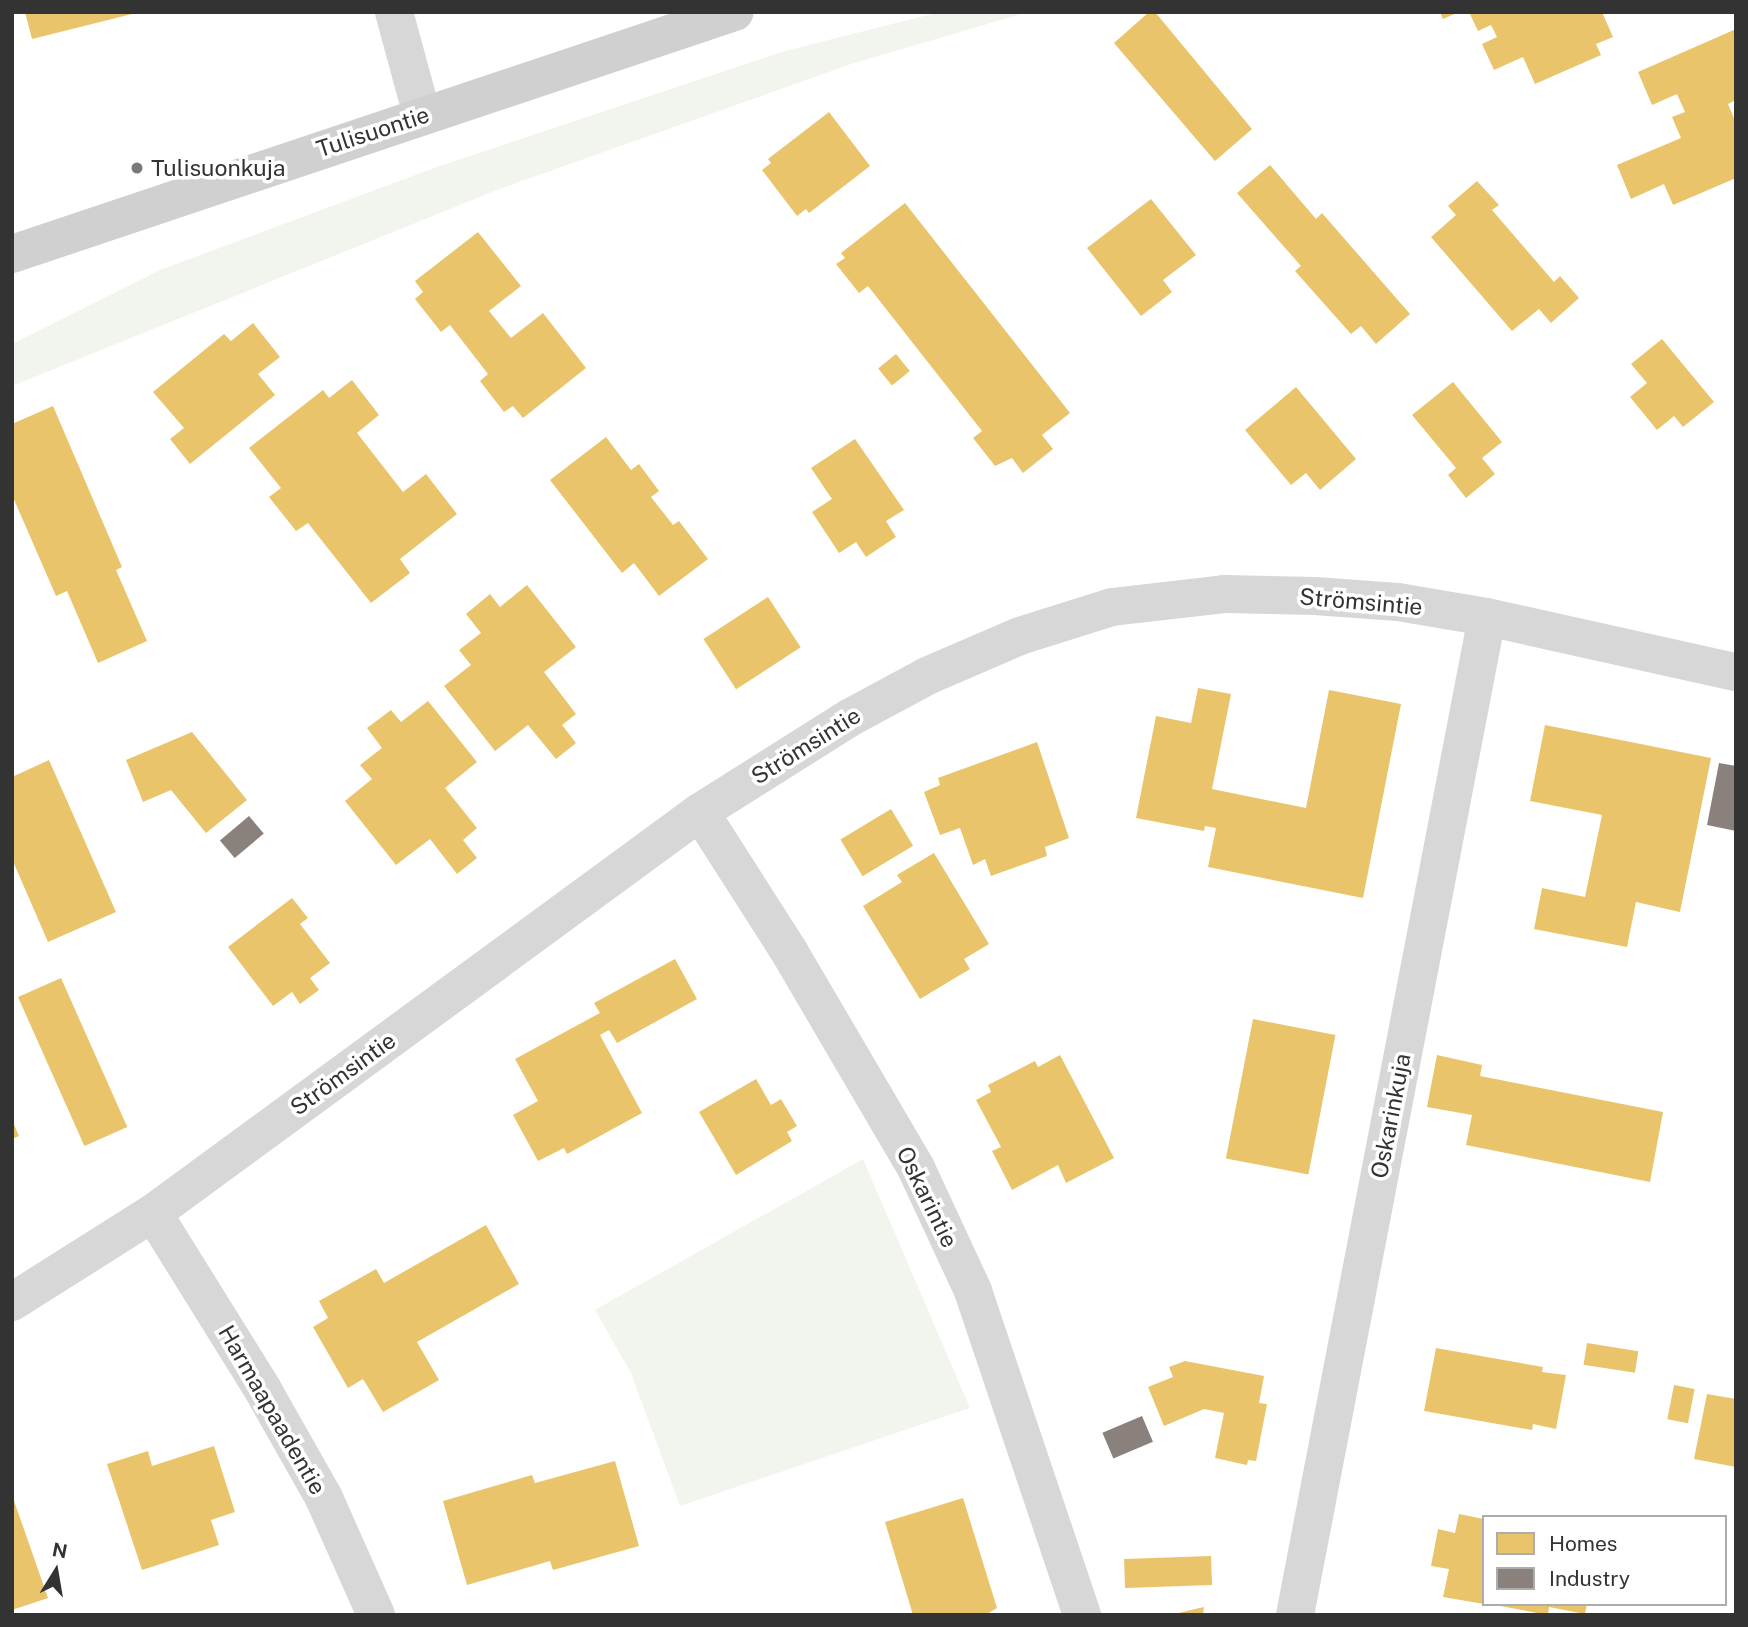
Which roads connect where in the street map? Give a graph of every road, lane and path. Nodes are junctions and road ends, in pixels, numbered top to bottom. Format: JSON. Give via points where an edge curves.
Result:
{"nodes":[{"id":1,"x":394,"y":12,"type":"edge"},
{"id":2,"x":735,"y":12,"type":"edge"},
{"id":3,"x":422,"y":115,"type":"junction"},
{"id":4,"x":12,"y":254,"type":"edge"},
{"id":5,"x":1487,"y":617,"type":"junction"},
{"id":6,"x":1736,"y":671,"type":"edge"},
{"id":7,"x":700,"y":812,"type":"junction"},
{"id":8,"x":153,"y":1213,"type":"junction"},
{"id":9,"x":12,"y":1302,"type":"edge"},
{"id":10,"x":376,"y":1615,"type":"edge"},
{"id":11,"x":1082,"y":1615,"type":"edge"},
{"id":12,"x":1295,"y":1615,"type":"edge"}],
"edges":[{"from":1,"to":3,"type":"street"},
{"from":2,"to":3,"type":"main road","name":"Tulisuontie"},
{"from":3,"to":4,"type":"main road","name":"Tulisuontie"},
{"from":5,"to":6,"type":"street","name":"Strömsintie"},
{"from":5,"to":7,"type":"street","name":"Strömsintie","via":[[1398,602],[1315,596],[1224,594],[1112,607],[1020,636],[928,676],[851,717]]},
{"from":5,"to":12,"type":"street","name":"Oskarinkuja"},
{"from":7,"to":8,"type":"street","name":"Strömsintie"},
{"from":7,"to":11,"type":"street","name":"Oskarintie","via":[[790,953],[916,1168],[973,1291]]},
{"from":8,"to":9,"type":"street","name":"Strömsintie"},
{"from":8,"to":10,"type":"street","name":"Harmaapaadentie","via":[[324,1498]]}]}
